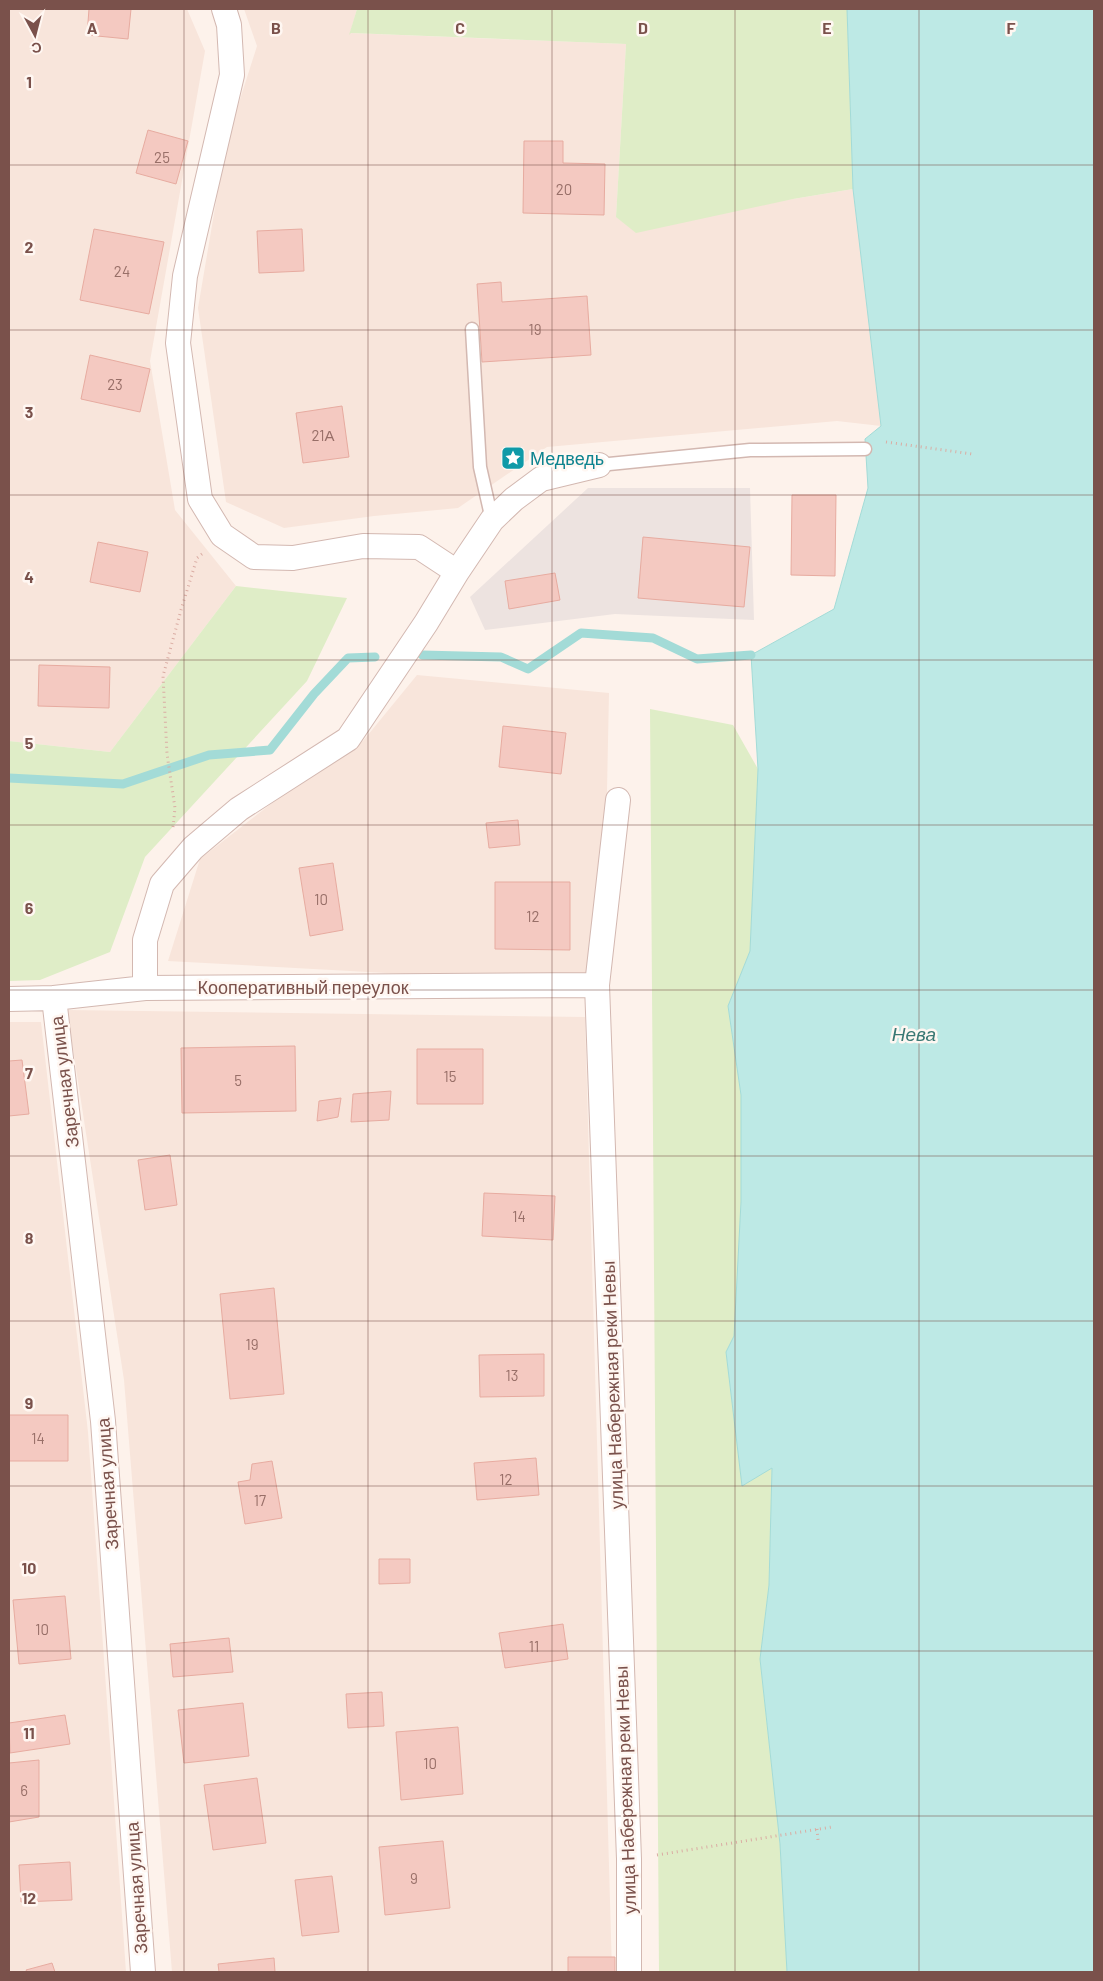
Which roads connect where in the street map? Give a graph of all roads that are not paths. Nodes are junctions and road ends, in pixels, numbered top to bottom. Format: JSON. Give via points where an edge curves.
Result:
{"nodes":[{"id":1,"x":224,"y":9,"type":"edge"},
{"id":2,"x":472,"y":329,"type":"dead end"},
{"id":3,"x":865,"y":449,"type":"dead end"},
{"id":4,"x":599,"y":465,"type":"joint"},
{"id":5,"x":492,"y":520,"type":"junction"},
{"id":6,"x":457,"y":572,"type":"junction"},
{"id":7,"x":618,"y":800,"type":"dead end"},
{"id":8,"x":597,"y":986,"type":"junction"},
{"id":9,"x":145,"y":988,"type":"junction"},
{"id":10,"x":54,"y":998,"type":"junction"},
{"id":11,"x":9,"y":999,"type":"edge"},
{"id":12,"x":142,"y":1972,"type":"edge"},
{"id":13,"x":629,"y":1972,"type":"edge"}],
"edges":[{"from":1,"to":6,"type":"street","via":[[229,25],[232,75],[185,276],[178,344],[200,499],[222,535],[254,556],[293,558],[363,546],[419,547]]},
{"from":2,"to":5,"type":"lane","via":[[480,468]]},
{"from":3,"to":4,"type":"lane","via":[[750,450]]},
{"from":4,"to":5,"type":"street","via":[[541,479],[514,498]]},
{"from":5,"to":6,"type":"street"},
{"from":6,"to":9,"type":"street","via":[[348,739],[240,809],[193,848],[162,884],[145,940]]},
{"from":7,"to":8,"type":"street","name":"улица Набережная реки Невы"},
{"from":8,"to":9,"type":"street","name":"Кооперативный переулок"},
{"from":8,"to":13,"type":"street","name":"улица Набережная реки Невы","via":[[629,1859]]},
{"from":9,"to":10,"type":"street","name":"Кооперативный переулок"},
{"from":10,"to":11,"type":"street","name":"Кооперативный переулок"},
{"from":10,"to":12,"type":"street","name":"Заречная улица","via":[[103,1421]]}]}
